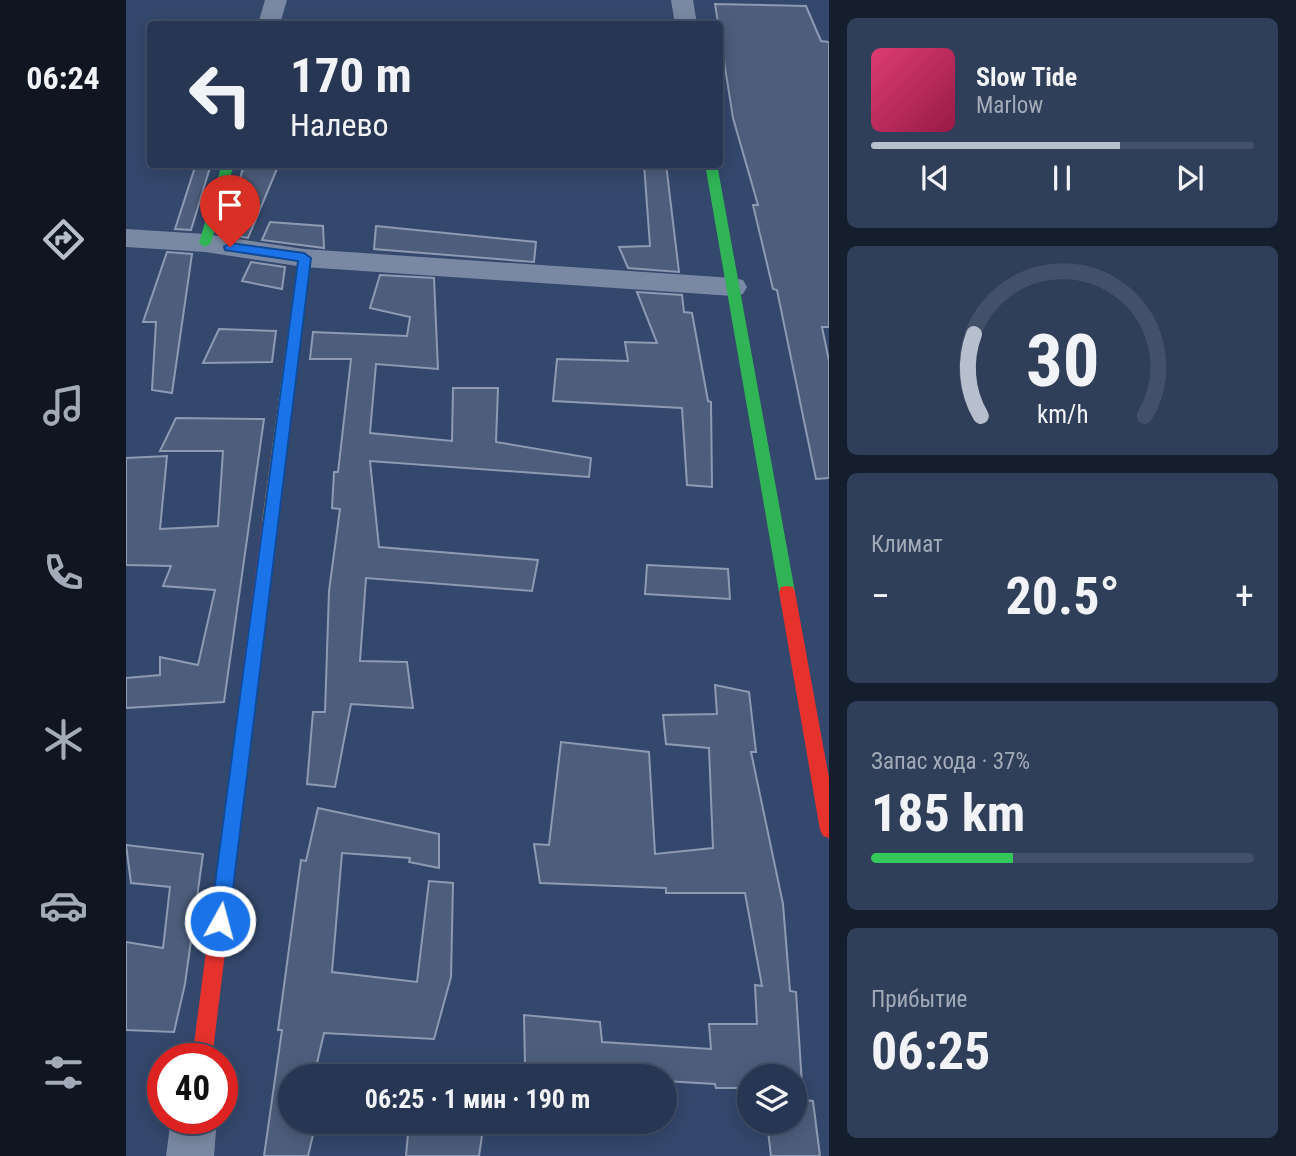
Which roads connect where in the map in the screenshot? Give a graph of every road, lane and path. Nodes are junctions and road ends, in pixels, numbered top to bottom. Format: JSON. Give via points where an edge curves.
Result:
{"nodes":[{"id":1,"x":276,"y":0,"type":"edge"},
{"id":2,"x":682,"y":0,"type":"edge"},
{"id":3,"x":270,"y":21,"type":"edge"},
{"id":4,"x":686,"y":21,"type":"edge"},
{"id":5,"x":227,"y":168,"type":"edge"},
{"id":6,"x":712,"y":168,"type":"edge"},
{"id":7,"x":126,"y":238,"type":"edge"},
{"id":8,"x":205,"y":243,"type":"junction"},
{"id":9,"x":304,"y":258,"type":"junction"},
{"id":10,"x":733,"y":287,"type":"junction"},
{"id":11,"x":829,"y":830,"type":"edge"},
{"id":12,"x":204,"y":1043,"type":"edge"},
{"id":13,"x":192,"y":1134,"type":"edge"},
{"id":14,"x":190,"y":1156,"type":"edge"}],
"edges":[{"from":1,"to":3,"type":"street"},
{"from":2,"to":4,"type":"street"},
{"from":5,"to":8,"type":"street"},
{"from":6,"to":10,"type":"street"},
{"from":7,"to":8,"type":"street"},
{"from":8,"to":9,"type":"street"},
{"from":9,"to":10,"type":"street"},
{"from":9,"to":12,"type":"street"},
{"from":10,"to":11,"type":"street"},
{"from":13,"to":14,"type":"street"}]}
